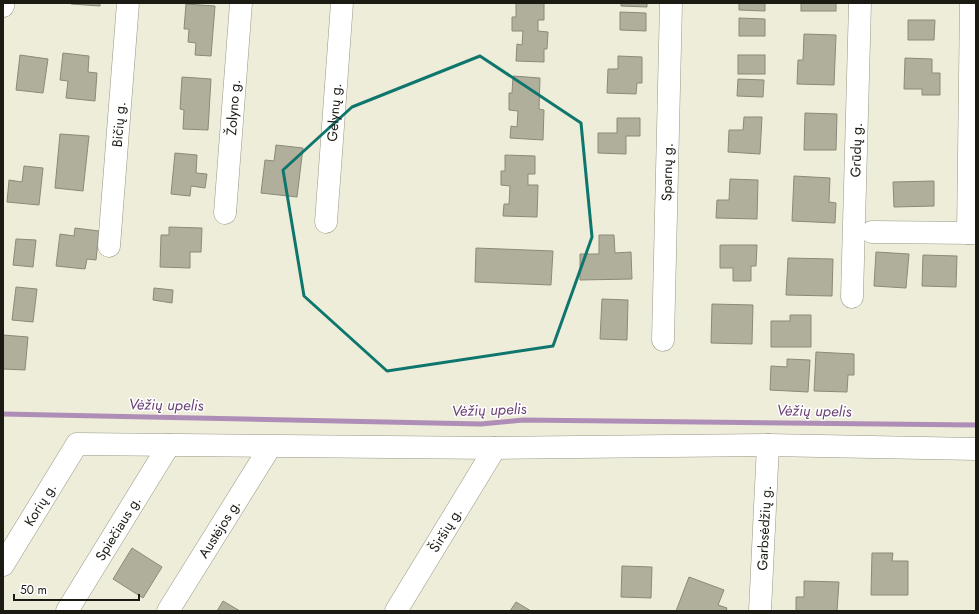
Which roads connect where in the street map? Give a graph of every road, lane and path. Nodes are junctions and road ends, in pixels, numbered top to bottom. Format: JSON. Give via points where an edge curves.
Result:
{"nodes":[{"id":1,"x":128,"y":3,"type":"edge"},
{"id":2,"x":241,"y":3,"type":"edge"},
{"id":3,"x":342,"y":3,"type":"edge"},
{"id":4,"x":671,"y":3,"type":"edge"},
{"id":5,"x":860,"y":3,"type":"edge"},
{"id":6,"x":971,"y":3,"type":"edge"},
{"id":7,"x":224,"y":213,"type":"dead end"},
{"id":8,"x":326,"y":222,"type":"dead end"},
{"id":9,"x":872,"y":232,"type":"dead end"},
{"id":10,"x":972,"y":233,"type":"edge"},
{"id":11,"x":109,"y":246,"type":"dead end"},
{"id":12,"x":852,"y":297,"type":"dead end"},
{"id":13,"x":663,"y":340,"type":"dead end"},
{"id":14,"x":169,"y":445,"type":"junction"},
{"id":15,"x":768,"y":445,"type":"junction"},
{"id":16,"x":270,"y":446,"type":"junction"},
{"id":17,"x":495,"y":448,"type":"junction"},
{"id":18,"x":976,"y":449,"type":"edge"},
{"id":19,"x":3,"y":565,"type":"edge"},
{"id":20,"x":67,"y":611,"type":"edge"},
{"id":21,"x":168,"y":611,"type":"edge"},
{"id":22,"x":396,"y":611,"type":"edge"},
{"id":23,"x":760,"y":611,"type":"edge"}],
"edges":[{"from":1,"to":11,"type":"street","name":"Bičių g."},
{"from":2,"to":7,"type":"street","name":"Žolyno g."},
{"from":3,"to":8,"type":"street","name":"Gėlynų g."},
{"from":4,"to":13,"type":"street","name":"Sparnų g."},
{"from":5,"to":12,"type":"street","name":"Grūdų g."},
{"from":6,"to":10,"type":"street"},
{"from":9,"to":10,"type":"street"},
{"from":14,"to":16,"type":"street"},
{"from":14,"to":19,"type":"street","name":"Korių g.","via":[[77,444]]},
{"from":14,"to":20,"type":"street","name":"Spiečiaus g."},
{"from":15,"to":17,"type":"street"},
{"from":15,"to":18,"type":"street"},
{"from":15,"to":23,"type":"street","name":"Garbsėdžių g."},
{"from":16,"to":17,"type":"street"},
{"from":16,"to":21,"type":"street","name":"Austėjos g."},
{"from":17,"to":22,"type":"street","name":"Širšių g."}]}
